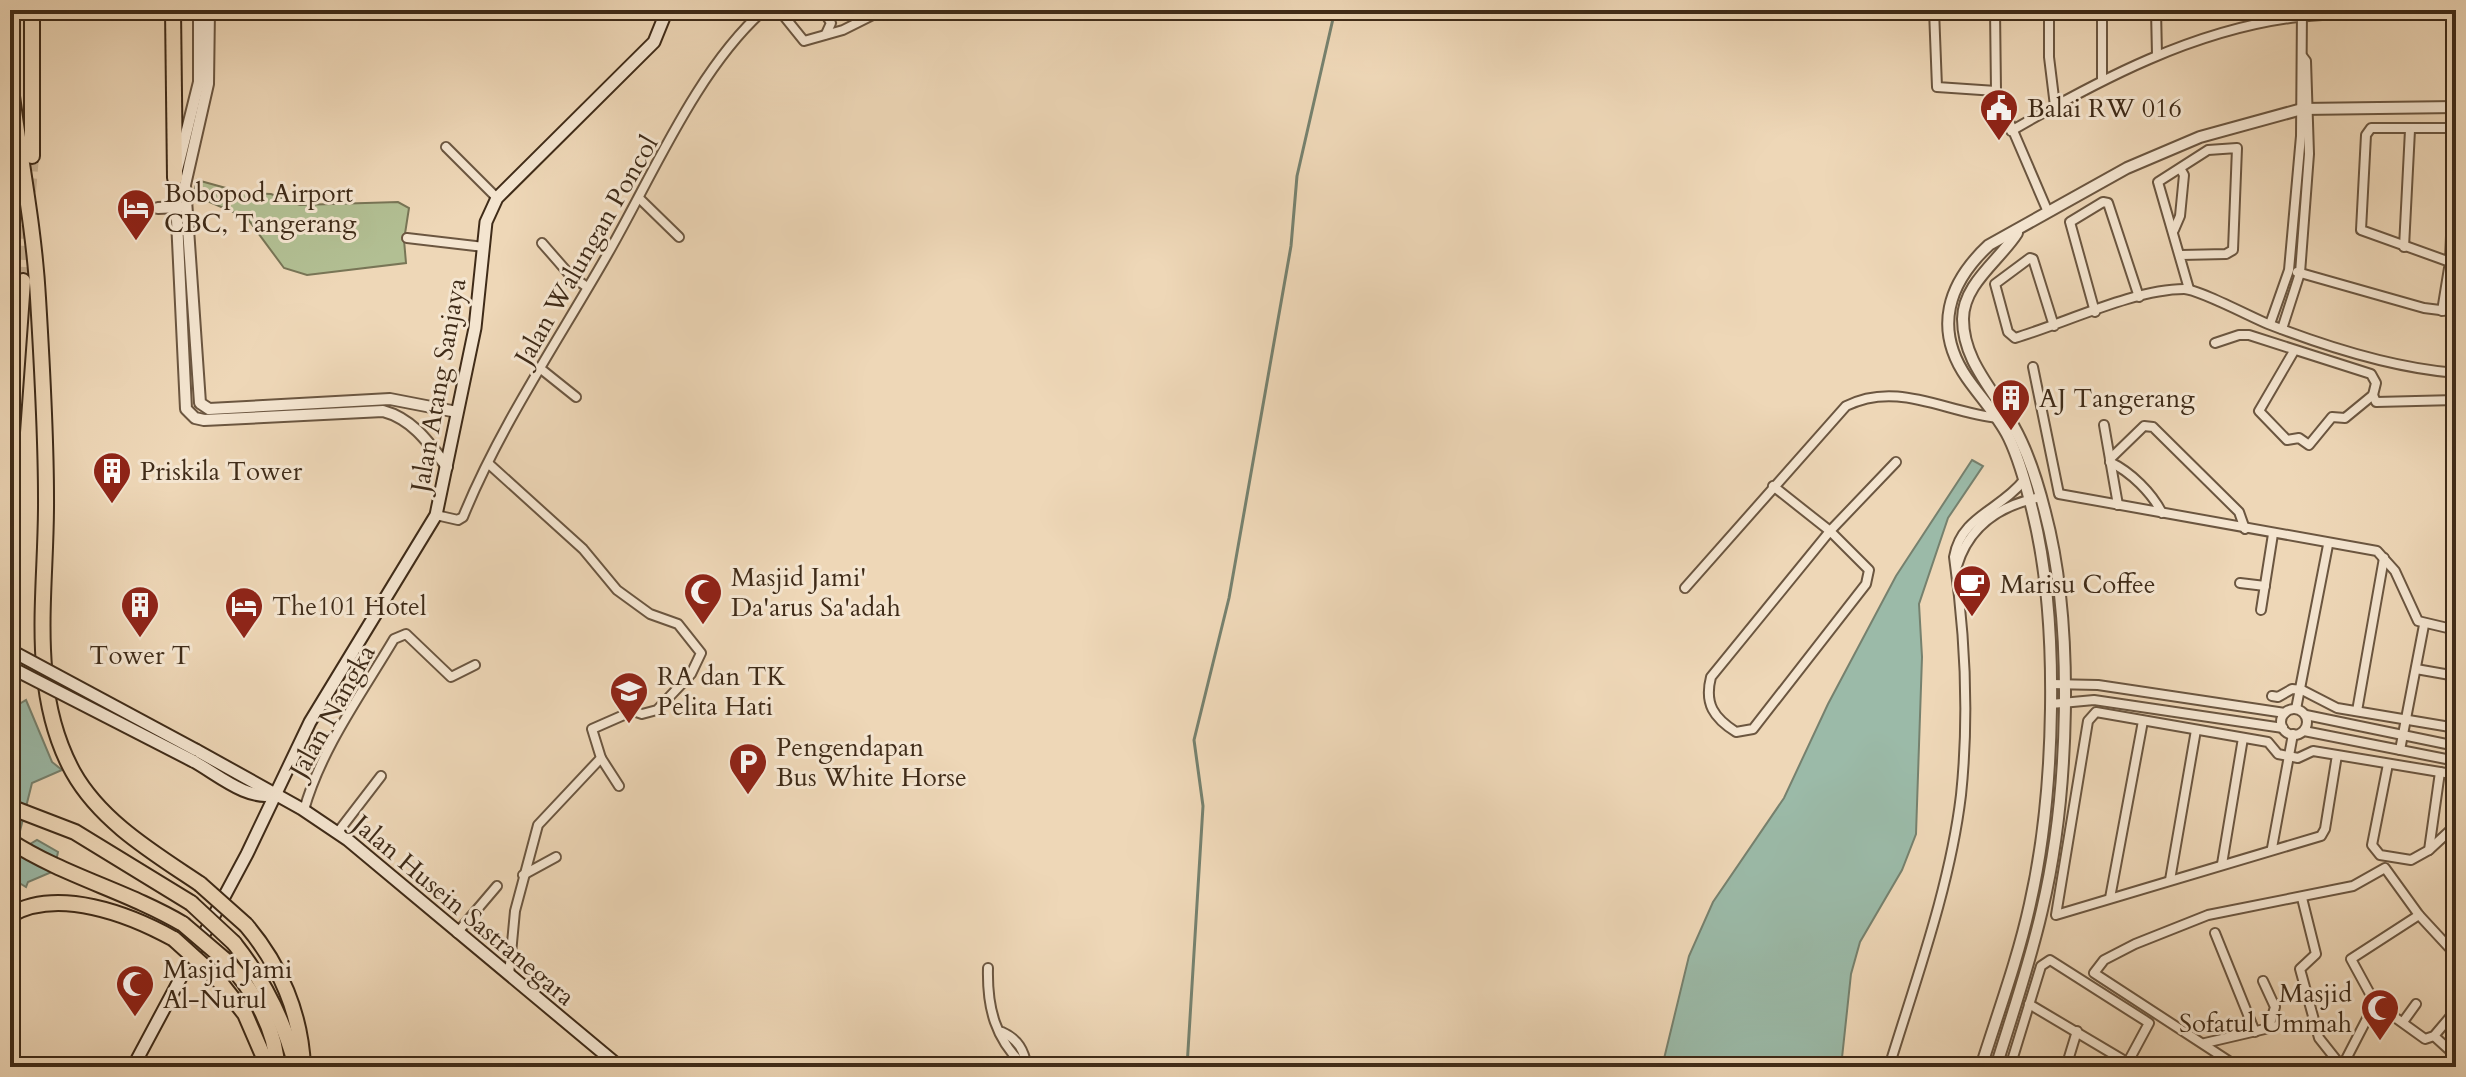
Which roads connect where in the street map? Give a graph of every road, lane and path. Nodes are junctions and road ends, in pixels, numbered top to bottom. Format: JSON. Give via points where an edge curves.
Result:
{"nodes":[{"id":1,"x":32,"y":10,"type":"edge"},
{"id":2,"x":173,"y":10,"type":"edge"},
{"id":3,"x":199,"y":10,"type":"edge"},
{"id":4,"x":209,"y":10,"type":"edge"},
{"id":5,"x":667,"y":10,"type":"edge"},
{"id":6,"x":764,"y":10,"type":"edge"},
{"id":7,"x":779,"y":10,"type":"edge"},
{"id":8,"x":823,"y":10,"type":"edge"},
{"id":9,"x":883,"y":10,"type":"edge"},
{"id":10,"x":1934,"y":10,"type":"edge"},
{"id":11,"x":1995,"y":10,"type":"edge"},
{"id":12,"x":2049,"y":10,"type":"edge"},
{"id":13,"x":2102,"y":10,"type":"edge"},
{"id":14,"x":2156,"y":10,"type":"edge"},
{"id":15,"x":2302,"y":13,"type":"edge"},
{"id":16,"x":2453,"y":13,"type":"edge"},
{"id":17,"x":826,"y":34,"type":"junction"},
{"id":18,"x":2157,"y":55,"type":"junction"},
{"id":19,"x":2102,"y":80,"type":"junction"},
{"id":20,"x":10,"y":81,"type":"edge"},
{"id":21,"x":1996,"y":91,"type":"junction"},
{"id":22,"x":2055,"y":106,"type":"junction"},
{"id":23,"x":2456,"y":107,"type":"edge"},
{"id":24,"x":2305,"y":109,"type":"junction"},
{"id":25,"x":2410,"y":130,"type":"junction"},
{"id":26,"x":2011,"y":131,"type":"junction"},
{"id":27,"x":446,"y":147,"type":"dead end"},
{"id":28,"x":2304,"y":154,"type":"junction"},
{"id":29,"x":32,"y":156,"type":"tunnel mouth"},
{"id":30,"x":2181,"y":170,"type":"junction"},
{"id":31,"x":175,"y":178,"type":"junction"},
{"id":32,"x":497,"y":198,"type":"junction"},
{"id":33,"x":639,"y":198,"type":"junction"},
{"id":34,"x":180,"y":207,"type":"junction"},
{"id":35,"x":158,"y":208,"type":"dead end"},
{"id":36,"x":2048,"y":212,"type":"junction"},
{"id":37,"x":2174,"y":230,"type":"junction"},
{"id":38,"x":2018,"y":231,"type":"junction"},
{"id":39,"x":679,"y":237,"type":"dead end"},
{"id":40,"x":407,"y":238,"type":"dead end"},
{"id":41,"x":542,"y":243,"type":"dead end"},
{"id":42,"x":484,"y":247,"type":"junction"},
{"id":43,"x":2404,"y":247,"type":"junction"},
{"id":44,"x":2181,"y":255,"type":"junction"},
{"id":45,"x":2450,"y":262,"type":"junction"},
{"id":46,"x":2289,"y":270,"type":"junction"},
{"id":47,"x":2300,"y":273,"type":"junction"},
{"id":48,"x":23,"y":281,"type":"tunnel mouth"},
{"id":49,"x":584,"y":285,"type":"dead end"},
{"id":50,"x":2189,"y":289,"type":"junction"},
{"id":51,"x":2139,"y":297,"type":"junction"},
{"id":52,"x":2442,"y":311,"type":"junction"},
{"id":53,"x":2095,"y":312,"type":"junction"},
{"id":54,"x":2456,"y":312,"type":"edge"},
{"id":55,"x":2270,"y":324,"type":"junction"},
{"id":56,"x":2054,"y":326,"type":"junction"},
{"id":57,"x":2282,"y":329,"type":"junction"},
{"id":58,"x":2215,"y":343,"type":"dead end"},
{"id":59,"x":2294,"y":351,"type":"junction"},
{"id":60,"x":2033,"y":367,"type":"dead end"},
{"id":61,"x":541,"y":369,"type":"junction"},
{"id":62,"x":2456,"y":373,"type":"edge"},
{"id":63,"x":2373,"y":395,"type":"junction"},
{"id":64,"x":10,"y":397,"type":"edge"},
{"id":65,"x":576,"y":397,"type":"dead end"},
{"id":66,"x":2456,"y":400,"type":"edge"},
{"id":67,"x":457,"y":412,"type":"junction"},
{"id":68,"x":2002,"y":417,"type":"junction"},
{"id":69,"x":2104,"y":425,"type":"dead end"},
{"id":70,"x":12,"y":432,"type":"junction"},
{"id":71,"x":2110,"y":460,"type":"junction"},
{"id":72,"x":1896,"y":462,"type":"dead end"},
{"id":73,"x":489,"y":464,"type":"junction"},
{"id":74,"x":447,"y":467,"type":"junction"},
{"id":75,"x":2024,"y":480,"type":"junction"},
{"id":76,"x":1773,"y":486,"type":"junction"},
{"id":77,"x":2035,"y":498,"type":"junction"},
{"id":78,"x":2118,"y":505,"type":"junction"},
{"id":79,"x":10,"y":512,"type":"edge"},
{"id":80,"x":2162,"y":513,"type":"junction"},
{"id":81,"x":436,"y":515,"type":"junction"},
{"id":82,"x":2245,"y":529,"type":"junction"},
{"id":83,"x":1830,"y":531,"type":"junction"},
{"id":84,"x":2273,"y":534,"type":"junction"},
{"id":85,"x":2328,"y":545,"type":"junction"},
{"id":86,"x":2384,"y":558,"type":"junction"},
{"id":87,"x":1956,"y":571,"type":"junction"},
{"id":88,"x":2240,"y":583,"type":"dead end"},
{"id":89,"x":2265,"y":586,"type":"junction"},
{"id":90,"x":1685,"y":588,"type":"dead end"},
{"id":91,"x":2261,"y":610,"type":"dead end"},
{"id":92,"x":2424,"y":625,"type":"junction"},
{"id":93,"x":2456,"y":630,"type":"edge"},
{"id":94,"x":10,"y":650,"type":"edge"},
{"id":95,"x":475,"y":665,"type":"dead end"},
{"id":96,"x":10,"y":667,"type":"edge"},
{"id":97,"x":2416,"y":669,"type":"junction"},
{"id":98,"x":2456,"y":676,"type":"edge"},
{"id":99,"x":2051,"y":684,"type":"junction"},
{"id":100,"x":2065,"y":684,"type":"junction"},
{"id":101,"x":2302,"y":690,"type":"junction"},
{"id":102,"x":2272,"y":696,"type":"dead end"},
{"id":103,"x":2065,"y":702,"type":"junction"},
{"id":104,"x":2051,"y":704,"type":"junction"},
{"id":105,"x":2296,"y":709,"type":"junction"},
{"id":106,"x":2357,"y":711,"type":"junction"},
{"id":107,"x":2285,"y":713,"type":"junction"},
{"id":108,"x":2306,"y":715,"type":"junction"},
{"id":109,"x":2407,"y":719,"type":"junction"},
{"id":110,"x":2143,"y":721,"type":"junction"},
{"id":111,"x":2283,"y":728,"type":"junction"},
{"id":112,"x":2456,"y":728,"type":"edge"},
{"id":113,"x":2196,"y":730,"type":"junction"},
{"id":114,"x":2304,"y":731,"type":"junction"},
{"id":115,"x":2293,"y":734,"type":"junction"},
{"id":116,"x":2403,"y":737,"type":"junction"},
{"id":117,"x":2243,"y":738,"type":"junction"},
{"id":118,"x":2456,"y":746,"type":"edge"},
{"id":119,"x":2400,"y":750,"type":"junction"},
{"id":120,"x":2337,"y":755,"type":"junction"},
{"id":121,"x":195,"y":756,"type":"junction"},
{"id":122,"x":2289,"y":756,"type":"junction"},
{"id":123,"x":601,"y":758,"type":"junction"},
{"id":124,"x":2456,"y":761,"type":"edge"},
{"id":125,"x":2388,"y":764,"type":"junction"},
{"id":126,"x":285,"y":772,"type":"junction"},
{"id":127,"x":2440,"y":772,"type":"junction"},
{"id":128,"x":2456,"y":775,"type":"edge"},
{"id":129,"x":381,"y":776,"type":"dead end"},
{"id":130,"x":255,"y":783,"type":"junction"},
{"id":131,"x":619,"y":786,"type":"dead end"},
{"id":132,"x":275,"y":794,"type":"junction"},
{"id":133,"x":10,"y":807,"type":"edge"},
{"id":134,"x":299,"y":808,"type":"junction"},
{"id":135,"x":262,"y":823,"type":"junction"},
{"id":136,"x":2456,"y":825,"type":"edge"},
{"id":137,"x":338,"y":832,"type":"junction"},
{"id":138,"x":10,"y":841,"type":"edge"},
{"id":139,"x":2272,"y":848,"type":"junction"},
{"id":140,"x":2429,"y":850,"type":"junction"},
{"id":141,"x":556,"y":857,"type":"dead end"},
{"id":142,"x":2222,"y":864,"type":"junction"},
{"id":143,"x":523,"y":875,"type":"junction"},
{"id":144,"x":2170,"y":880,"type":"junction"},
{"id":145,"x":497,"y":886,"type":"dead end"},
{"id":146,"x":2110,"y":898,"type":"junction"},
{"id":147,"x":2302,"y":898,"type":"junction"},
{"id":148,"x":10,"y":915,"type":"edge"},
{"id":149,"x":2419,"y":915,"type":"junction"},
{"id":150,"x":457,"y":933,"type":"junction"},
{"id":151,"x":2215,"y":933,"type":"dead end"},
{"id":152,"x":2456,"y":955,"type":"edge"},
{"id":153,"x":988,"y":968,"type":"dead end"},
{"id":154,"x":509,"y":975,"type":"junction"},
{"id":155,"x":2263,"y":981,"type":"dead end"},
{"id":156,"x":2375,"y":1003,"type":"junction"},
{"id":157,"x":2029,"y":1004,"type":"junction"},
{"id":158,"x":2416,"y":1004,"type":"dead end"},
{"id":159,"x":2456,"y":1010,"type":"edge"},
{"id":160,"x":2403,"y":1022,"type":"junction"},
{"id":161,"x":2282,"y":1025,"type":"dead end"},
{"id":162,"x":2269,"y":1027,"type":"junction"},
{"id":163,"x":2077,"y":1031,"type":"junction"},
{"id":164,"x":2255,"y":1032,"type":"junction"},
{"id":165,"x":2434,"y":1036,"type":"junction"},
{"id":166,"x":2205,"y":1043,"type":"junction"},
{"id":167,"x":2456,"y":1056,"type":"edge"},
{"id":168,"x":2127,"y":1064,"type":"edge"},
{"id":169,"x":133,"y":1067,"type":"edge"},
{"id":170,"x":268,"y":1067,"type":"edge"},
{"id":171,"x":277,"y":1067,"type":"edge"},
{"id":172,"x":296,"y":1067,"type":"edge"},
{"id":173,"x":303,"y":1067,"type":"edge"},
{"id":174,"x":620,"y":1067,"type":"edge"},
{"id":175,"x":1026,"y":1067,"type":"edge"},
{"id":176,"x":1889,"y":1067,"type":"edge"},
{"id":177,"x":1981,"y":1067,"type":"edge"},
{"id":178,"x":1996,"y":1067,"type":"edge"},
{"id":179,"x":2010,"y":1067,"type":"edge"},
{"id":180,"x":2066,"y":1067,"type":"edge"},
{"id":181,"x":2238,"y":1067,"type":"edge"},
{"id":182,"x":2342,"y":1067,"type":"edge"}],
"edges":[{"from":1,"to":29,"type":"highway"},
{"from":2,"to":31,"type":"highway"},
{"from":3,"to":31,"type":"street","via":[[199,82]]},
{"from":4,"to":34,"type":"street","via":[[210,69]]},
{"from":5,"to":32,"type":"main road","name":"Jalan Atang Sanjaya","via":[[654,42]]},
{"from":6,"to":33,"type":"street","name":"Jalan Walungan Poncol","via":[[721,55]]},
{"from":7,"to":17,"type":"street","via":[[801,40]]},
{"from":8,"to":17,"type":"street","via":[[831,23]]},
{"from":9,"to":17,"type":"street"},
{"from":10,"to":21,"type":"street","via":[[1937,87]]},
{"from":11,"to":21,"type":"street"},
{"from":12,"to":22,"type":"street"},
{"from":13,"to":19,"type":"street"},
{"from":14,"to":18,"type":"street"},
{"from":15,"to":16,"type":"street"},
{"from":15,"to":18,"type":"street"},
{"from":15,"to":24,"type":"street"},
{"from":18,"to":19,"type":"street"},
{"from":19,"to":22,"type":"street"},
{"from":20,"to":173,"type":"highway","bridge":true,"via":[[38,295],[46,497],[43,649],[49,708],[73,772],[90,797],[121,828],[200,884],[246,925],[292,1004]]},
{"from":21,"to":26,"type":"street"},
{"from":22,"to":26,"type":"street"},
{"from":23,"to":24,"type":"street"},
{"from":24,"to":28,"type":"street"},
{"from":24,"to":36,"type":"street","via":[[2200,137],[2127,168]]},
{"from":25,"to":43,"type":"street"},
{"from":25,"to":43,"type":"street","via":[[2367,130],[2360,226],[2364,234]]},
{"from":25,"to":45,"type":"street","via":[[2455,132]]},
{"from":26,"to":36,"type":"street"},
{"from":27,"to":32,"type":"street"},
{"from":28,"to":46,"type":"street"},
{"from":28,"to":47,"type":"street"},
{"from":30,"to":37,"type":"street","via":[[2180,216]]},
{"from":30,"to":37,"type":"street","via":[[2158,182]]},
{"from":30,"to":44,"type":"street","via":[[2208,150],[2239,150],[2233,250]]},
{"from":31,"to":34,"type":"street"},
{"from":32,"to":42,"type":"main road","name":"Jalan Atang Sanjaya","via":[[486,222]]},
{"from":33,"to":39,"type":"street"},
{"from":33,"to":61,"type":"street","name":"Jalan Walungan Poncol"},
{"from":34,"to":35,"type":"street"},
{"from":34,"to":67,"type":"street","via":[[202,406],[390,399]]},
{"from":34,"to":74,"type":"street","via":[[185,402],[192,416],[204,420],[383,411],[419,431]]},
{"from":36,"to":38,"type":"street"},
{"from":37,"to":44,"type":"street"},
{"from":38,"to":68,"type":"street","via":[[1976,282],[1963,319],[1969,353]]},
{"from":38,"to":68,"type":"street","via":[[1973,259],[1955,286],[1948,312],[1954,356]]},
{"from":40,"to":42,"type":"street"},
{"from":41,"to":49,"type":"street"},
{"from":42,"to":67,"type":"main road","name":"Jalan Atang Sanjaya","via":[[475,328]]},
{"from":43,"to":45,"type":"street"},
{"from":44,"to":50,"type":"street"},
{"from":45,"to":52,"type":"street"},
{"from":46,"to":47,"type":"street"},
{"from":46,"to":55,"type":"street"},
{"from":47,"to":52,"type":"street"},
{"from":47,"to":57,"type":"street"},
{"from":48,"to":70,"type":"highway"},
{"from":50,"to":51,"type":"street"},
{"from":50,"to":55,"type":"street"},
{"from":51,"to":53,"type":"street"},
{"from":51,"to":53,"type":"street","via":[[2106,201],[2070,222]]},
{"from":52,"to":54,"type":"street"},
{"from":53,"to":56,"type":"street"},
{"from":55,"to":57,"type":"street"},
{"from":56,"to":56,"type":"street","via":[[2032,257],[1995,284],[2011,336]]},
{"from":57,"to":62,"type":"street","via":[[2418,369]]},
{"from":58,"to":59,"type":"street","via":[[2249,335]]},
{"from":59,"to":63,"type":"street","via":[[2371,374],[2376,383]]},
{"from":59,"to":63,"type":"street","via":[[2259,411],[2287,440],[2312,444],[2332,417],[2345,418]]},
{"from":60,"to":78,"type":"street","via":[[2059,494]]},
{"from":61,"to":65,"type":"street"},
{"from":61,"to":73,"type":"street","name":"Jalan Walungan Poncol"},
{"from":63,"to":66,"type":"street","via":[[2376,402],[2403,404]]},
{"from":64,"to":70,"type":"highway"},
{"from":67,"to":74,"type":"main road","name":"Jalan Atang Sanjaya"},
{"from":68,"to":75,"type":"street"},
{"from":68,"to":76,"type":"street","via":[[1910,397],[1866,396],[1832,418]]},
{"from":68,"to":77,"type":"street","via":[[2022,442]]},
{"from":69,"to":71,"type":"street"},
{"from":70,"to":79,"type":"highway"},
{"from":71,"to":78,"type":"street"},
{"from":71,"to":80,"type":"street"},
{"from":71,"to":82,"type":"street","via":[[2144,426],[2153,427],[2239,512]]},
{"from":72,"to":83,"type":"street"},
{"from":73,"to":81,"type":"street","name":"Jalan Walungan Poncol","via":[[454,519]]},
{"from":73,"to":123,"type":"street","via":[[583,549],[617,590],[650,614],[678,624],[699,650],[699,661],[657,710],[633,711],[594,727]]},
{"from":74,"to":81,"type":"main road","name":"Jalan Atang Sanjaya"},
{"from":75,"to":77,"type":"street"},
{"from":75,"to":87,"type":"street","via":[[1964,531],[1956,543]]},
{"from":76,"to":83,"type":"street"},
{"from":76,"to":90,"type":"street"},
{"from":77,"to":87,"type":"street","via":[[1981,523],[1969,535]]},
{"from":77,"to":99,"type":"street"},
{"from":77,"to":100,"type":"street","via":[[2062,612]]},
{"from":78,"to":80,"type":"street"},
{"from":80,"to":82,"type":"street"},
{"from":81,"to":126,"type":"main road","name":"Jalan Atang Sanjaya","via":[[350,652]]},
{"from":82,"to":84,"type":"street"},
{"from":83,"to":83,"type":"street","via":[[1864,562],[1869,570],[1866,584],[1753,729],[1736,732],[1710,709],[1711,677]]},
{"from":84,"to":85,"type":"street"},
{"from":84,"to":89,"type":"street"},
{"from":85,"to":86,"type":"street","via":[[2377,551]]},
{"from":85,"to":101,"type":"street"},
{"from":86,"to":92,"type":"street"},
{"from":86,"to":106,"type":"street"},
{"from":87,"to":176,"type":"street","via":[[1965,695],[1961,796],[1936,909]]},
{"from":88,"to":89,"type":"street"},
{"from":89,"to":91,"type":"street"},
{"from":92,"to":93,"type":"street"},
{"from":92,"to":97,"type":"street"},
{"from":94,"to":121,"type":"main road","name":"Jalan Husein Sastranegara","bridge":true},
{"from":95,"to":134,"type":"street","name":"Jalan Nangka","via":[[451,677],[406,634],[394,639]]},
{"from":96,"to":121,"type":"main road","name":"Jalan Husein Sastranegara","bridge":true},
{"from":97,"to":98,"type":"street"},
{"from":97,"to":109,"type":"street"},
{"from":99,"to":100,"type":"street"},
{"from":99,"to":104,"type":"street"},
{"from":100,"to":103,"type":"street"},
{"from":100,"to":107,"type":"street"},
{"from":101,"to":102,"type":"street"},
{"from":101,"to":105,"type":"street"},
{"from":101,"to":106,"type":"street","via":[[2321,702]]},
{"from":103,"to":104,"type":"street"},
{"from":103,"to":111,"type":"street","via":[[2094,700]]},
{"from":103,"to":178,"type":"street","via":[[2043,907]]},
{"from":104,"to":177,"type":"street","via":[[2031,904]]},
{"from":105,"to":107,"type":"street"},
{"from":105,"to":108,"type":"street"},
{"from":106,"to":109,"type":"street"},
{"from":107,"to":111,"type":"street"},
{"from":108,"to":114,"type":"street"},
{"from":108,"to":116,"type":"street"},
{"from":109,"to":112,"type":"street"},
{"from":109,"to":116,"type":"street"},
{"from":110,"to":113,"type":"street"},
{"from":110,"to":146,"type":"street"},
{"from":110,"to":146,"type":"street","via":[[2096,712],[2088,721],[2056,915]]},
{"from":111,"to":115,"type":"street"},
{"from":113,"to":117,"type":"street"},
{"from":113,"to":144,"type":"street"},
{"from":114,"to":115,"type":"street"},
{"from":114,"to":119,"type":"street"},
{"from":115,"to":122,"type":"street"},
{"from":116,"to":118,"type":"street"},
{"from":116,"to":119,"type":"street"},
{"from":117,"to":122,"type":"street","via":[[2268,742],[2278,754]]},
{"from":117,"to":142,"type":"street"},
{"from":119,"to":124,"type":"street"},
{"from":120,"to":122,"type":"street","via":[[2312,751]]},
{"from":120,"to":125,"type":"street"},
{"from":120,"to":139,"type":"street","via":[[2322,834]]},
{"from":121,"to":130,"type":"main road","name":"Jalan Husein Sastranegara"},
{"from":121,"to":132,"type":"main road","name":"Jalan Husein Sastranegara","via":[[251,793],[263,798]]},
{"from":122,"to":139,"type":"street"},
{"from":123,"to":131,"type":"street"},
{"from":123,"to":143,"type":"street","via":[[539,822]]},
{"from":125,"to":127,"type":"street"},
{"from":125,"to":140,"type":"street","via":[[2374,851],[2411,860]]},
{"from":126,"to":130,"type":"main road","via":[[270,782]]},
{"from":126,"to":132,"type":"main road","name":"Jalan Atang Sanjaya"},
{"from":126,"to":134,"type":"main road","via":[[285,789]]},
{"from":127,"to":128,"type":"street"},
{"from":127,"to":140,"type":"street"},
{"from":129,"to":137,"type":"street"},
{"from":130,"to":132,"type":"main road","name":"Jalan Husein Sastranegara"},
{"from":132,"to":134,"type":"main road","name":"Jalan Husein Sastranegara"},
{"from":132,"to":135,"type":"main road"},
{"from":133,"to":172,"type":"highway","bridge":true,"via":[[53,821],[191,903],[234,943],[259,977],[278,1012]]},
{"from":134,"to":135,"type":"main road","via":[[280,808]]},
{"from":134,"to":137,"type":"main road","name":"Jalan Husein Sastranegara"},
{"from":135,"to":169,"type":"main road"},
{"from":136,"to":140,"type":"street"},
{"from":137,"to":150,"type":"main road","name":"Jalan Husein Sastranegara"},
{"from":138,"to":171,"type":"highway","bridge":true,"via":[[183,924],[239,974],[259,1006]]},
{"from":139,"to":142,"type":"street"},
{"from":141,"to":143,"type":"street"},
{"from":142,"to":144,"type":"street"},
{"from":143,"to":154,"type":"street"},
{"from":144,"to":146,"type":"street"},
{"from":145,"to":150,"type":"street"},
{"from":147,"to":149,"type":"street","via":[[2353,886],[2385,868]]},
{"from":147,"to":166,"type":"street","via":[[2208,915],[2135,944],[2104,960],[2094,973]]},
{"from":147,"to":182,"type":"street","via":[[2316,954],[2300,969],[2319,1038]]},
{"from":148,"to":170,"type":"highway","bridge":true,"via":[[41,904],[84,907],[129,918],[174,939],[216,977],[245,1014]]},
{"from":149,"to":152,"type":"street"},
{"from":149,"to":156,"type":"street","via":[[2351,959]]},
{"from":150,"to":154,"type":"main road","name":"Jalan Husein Sastranegara"},
{"from":151,"to":164,"type":"street"},
{"from":153,"to":175,"type":"street","via":[[987,1003],[1002,1032],[1025,1053]]},
{"from":154,"to":174,"type":"main road","name":"Jalan Husein Sastranegara"},
{"from":155,"to":162,"type":"street","via":[[2275,1007]]},
{"from":156,"to":160,"type":"street"},
{"from":156,"to":182,"type":"street"},
{"from":157,"to":163,"type":"street"},
{"from":157,"to":168,"type":"street","via":[[2041,966],[2050,960],[2149,1023]]},
{"from":157,"to":179,"type":"street"},
{"from":158,"to":160,"type":"street"},
{"from":159,"to":165,"type":"street"},
{"from":160,"to":165,"type":"street","via":[[2425,1039]]},
{"from":161,"to":162,"type":"street"},
{"from":162,"to":164,"type":"street"},
{"from":163,"to":168,"type":"street"},
{"from":163,"to":180,"type":"street"},
{"from":164,"to":166,"type":"street"},
{"from":165,"to":167,"type":"street"},
{"from":166,"to":181,"type":"street"}]}
